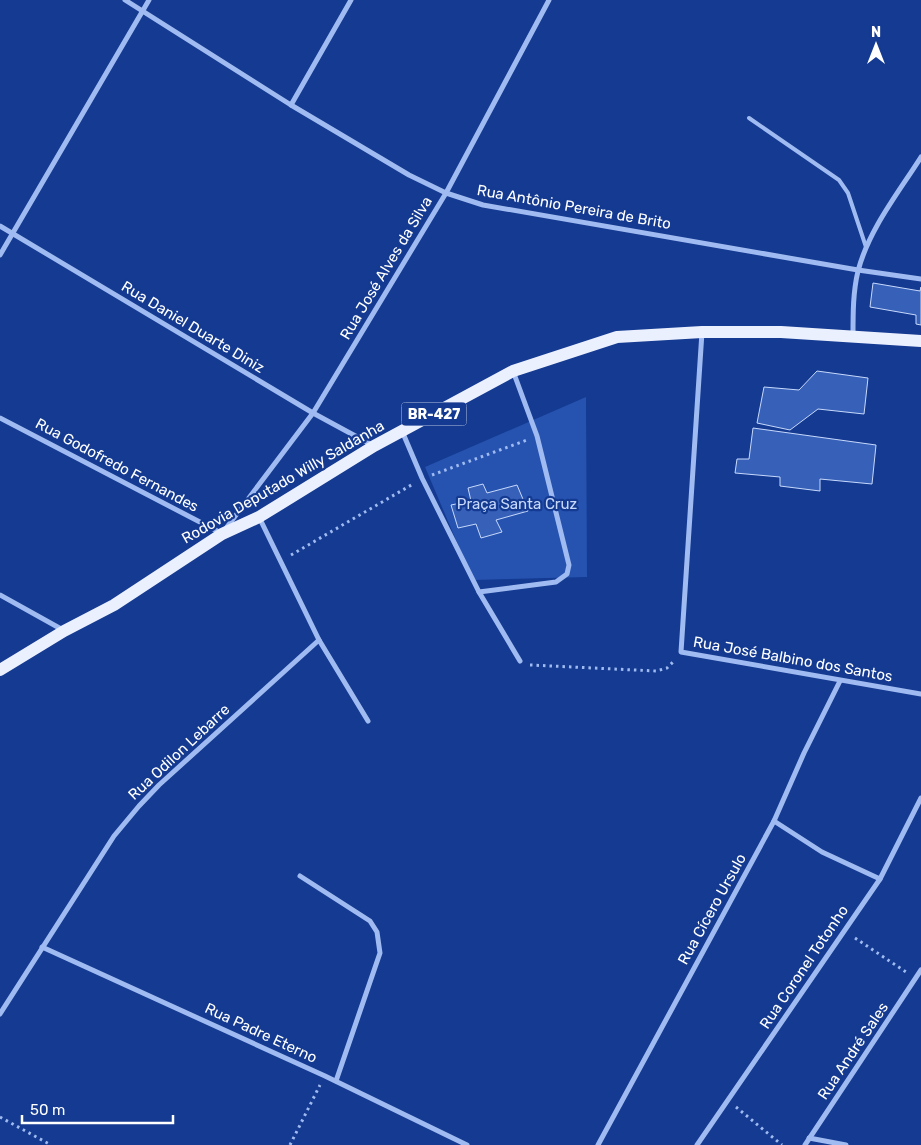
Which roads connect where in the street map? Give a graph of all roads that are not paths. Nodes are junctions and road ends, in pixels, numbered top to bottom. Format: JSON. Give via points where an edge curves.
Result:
{"nodes":[{"id":1,"x":125,"y":0,"type":"edge"},
{"id":2,"x":149,"y":0,"type":"edge"},
{"id":3,"x":352,"y":0,"type":"edge"},
{"id":4,"x":549,"y":0,"type":"edge"},
{"id":5,"x":143,"y":11,"type":"junction"},
{"id":6,"x":291,"y":105,"type":"junction"},
{"id":7,"x":749,"y":118,"type":"dead end"},
{"id":8,"x":921,"y":157,"type":"edge"},
{"id":9,"x":446,"y":193,"type":"junction"},
{"id":10,"x":0,"y":226,"type":"edge"},
{"id":11,"x":13,"y":234,"type":"junction"},
{"id":12,"x":866,"y":247,"type":"junction"},
{"id":13,"x":0,"y":255,"type":"edge"},
{"id":14,"x":858,"y":270,"type":"junction"},
{"id":15,"x":921,"y":279,"type":"edge"},
{"id":16,"x":702,"y":332,"type":"junction"},
{"id":17,"x":853,"y":335,"type":"junction"},
{"id":18,"x":921,"y":341,"type":"edge"},
{"id":19,"x":513,"y":371,"type":"junction"},
{"id":20,"x":313,"y":413,"type":"junction"},
{"id":21,"x":0,"y":418,"type":"edge"},
{"id":22,"x":402,"y":431,"type":"junction"},
{"id":23,"x":374,"y":446,"type":"junction"},
{"id":24,"x":259,"y":517,"type":"junction"},
{"id":25,"x":222,"y":534,"type":"junction"},
{"id":26,"x":479,"y":592,"type":"junction"},
{"id":27,"x":0,"y":595,"type":"edge"},
{"id":28,"x":64,"y":631,"type":"junction"},
{"id":29,"x":319,"y":640,"type":"junction"},
{"id":30,"x":520,"y":661,"type":"road end"},
{"id":31,"x":0,"y":670,"type":"edge"},
{"id":32,"x":840,"y":681,"type":"junction"},
{"id":33,"x":921,"y":694,"type":"edge"},
{"id":34,"x":368,"y":721,"type":"dead end"},
{"id":35,"x":921,"y":798,"type":"edge"},
{"id":36,"x":774,"y":821,"type":"junction"},
{"id":37,"x":300,"y":876,"type":"dead end"},
{"id":38,"x":880,"y":878,"type":"junction"},
{"id":39,"x":42,"y":947,"type":"junction"},
{"id":40,"x":921,"y":970,"type":"edge"},
{"id":41,"x":0,"y":1014,"type":"edge"},
{"id":42,"x":336,"y":1081,"type":"junction"},
{"id":43,"x":809,"y":1138,"type":"junction"},
{"id":44,"x":467,"y":1145,"type":"edge"},
{"id":45,"x":598,"y":1145,"type":"edge"},
{"id":46,"x":698,"y":1145,"type":"edge"},
{"id":47,"x":805,"y":1145,"type":"edge"},
{"id":48,"x":846,"y":1145,"type":"edge"}],
"edges":[{"from":1,"to":5,"type":"street","name":"Rua Antônio Pereira de Brito"},
{"from":2,"to":5,"type":"street"},
{"from":3,"to":6,"type":"street"},
{"from":4,"to":9,"type":"street","name":"Rua José Alves da Silva"},
{"from":5,"to":6,"type":"street","name":"Rua Antônio Pereira de Brito"},
{"from":5,"to":11,"type":"street"},
{"from":6,"to":9,"type":"street","name":"Rua Antônio Pereira de Brito","via":[[409,175]]},
{"from":7,"to":12,"type":"lane","via":[[839,180],[848,193]]},
{"from":8,"to":12,"type":"street"},
{"from":9,"to":14,"type":"street","name":"Rua Antônio Pereira de Brito","via":[[483,205]]},
{"from":9,"to":20,"type":"street","name":"Rua José Alves da Silva"},
{"from":10,"to":11,"type":"street","name":"Rua Daniel Duarte Diniz"},
{"from":11,"to":13,"type":"street"},
{"from":11,"to":20,"type":"street","name":"Rua Daniel Duarte Diniz"},
{"from":12,"to":14,"type":"street"},
{"from":14,"to":15,"type":"street","name":"Rua Antônio Pereira de Brito"},
{"from":14,"to":17,"type":"street","via":[[853,298]]},
{"from":16,"to":17,"type":"main road","name":"Rodovia Deputado Willy Saldanha","number":"BR-427"},
{"from":16,"to":19,"type":"main road","name":"Rodovia Deputado Willy Saldanha","number":"BR-427","via":[[617,337]]},
{"from":16,"to":32,"type":"street","name":"Rua José Balbino dos Santos","via":[[681,652]]},
{"from":17,"to":18,"type":"main road","name":"Rodovia Deputado Willy Saldanha","number":"BR-427"},
{"from":19,"to":22,"type":"main road","name":"Rodovia Deputado Willy Saldanha","number":"BR-427"},
{"from":19,"to":26,"type":"street","via":[[537,436],[569,565],[567,574],[556,582]]},
{"from":20,"to":23,"type":"street","name":"Rua Daniel Duarte Diniz"},
{"from":20,"to":25,"type":"street","name":"Rua José Alves da Silva"},
{"from":21,"to":25,"type":"street","name":"Rua Godofredo Fernandes"},
{"from":22,"to":23,"type":"main road","name":"Rodovia Deputado Willy Saldanha","number":"BR-427"},
{"from":22,"to":26,"type":"street"},
{"from":23,"to":24,"type":"main road","name":"Rodovia Deputado Willy Saldanha","number":"BR-427"},
{"from":24,"to":25,"type":"main road","name":"Rodovia Deputado Willy Saldanha","number":"BR-427"},
{"from":24,"to":29,"type":"street"},
{"from":25,"to":28,"type":"main road","name":"Rodovia Deputado Willy Saldanha","number":"BR-427","via":[[114,605]]},
{"from":26,"to":30,"type":"street"},
{"from":27,"to":28,"type":"street"},
{"from":28,"to":31,"type":"main road","name":"Rodovia Deputado Willy Saldanha","number":"BR-427"},
{"from":29,"to":34,"type":"street"},
{"from":29,"to":39,"type":"street","name":"Rua Odilon Lebarre","via":[[139,806],[114,836]]},
{"from":32,"to":33,"type":"street","name":"Rua José Balbino dos Santos"},
{"from":32,"to":36,"type":"street","name":"Rua Cícero Ursulo"},
{"from":35,"to":38,"type":"street","name":"Rua Coronel Totonho"},
{"from":36,"to":38,"type":"street","via":[[822,852]]},
{"from":36,"to":45,"type":"street","name":"Rua Cícero Ursulo"},
{"from":37,"to":42,"type":"street","via":[[370,920],[377,932],[380,952]]},
{"from":38,"to":46,"type":"street","name":"Rua Coronel Totonho"},
{"from":39,"to":41,"type":"street","name":"Rua Odilon Lebarre"},
{"from":39,"to":42,"type":"street","name":"Rua Padre Eterno"},
{"from":40,"to":43,"type":"street","name":"Rua André Sales"},
{"from":42,"to":44,"type":"street","name":"Rua Padre Eterno"},
{"from":43,"to":47,"type":"street","name":"Rua André Sales"},
{"from":43,"to":48,"type":"street"}]}
